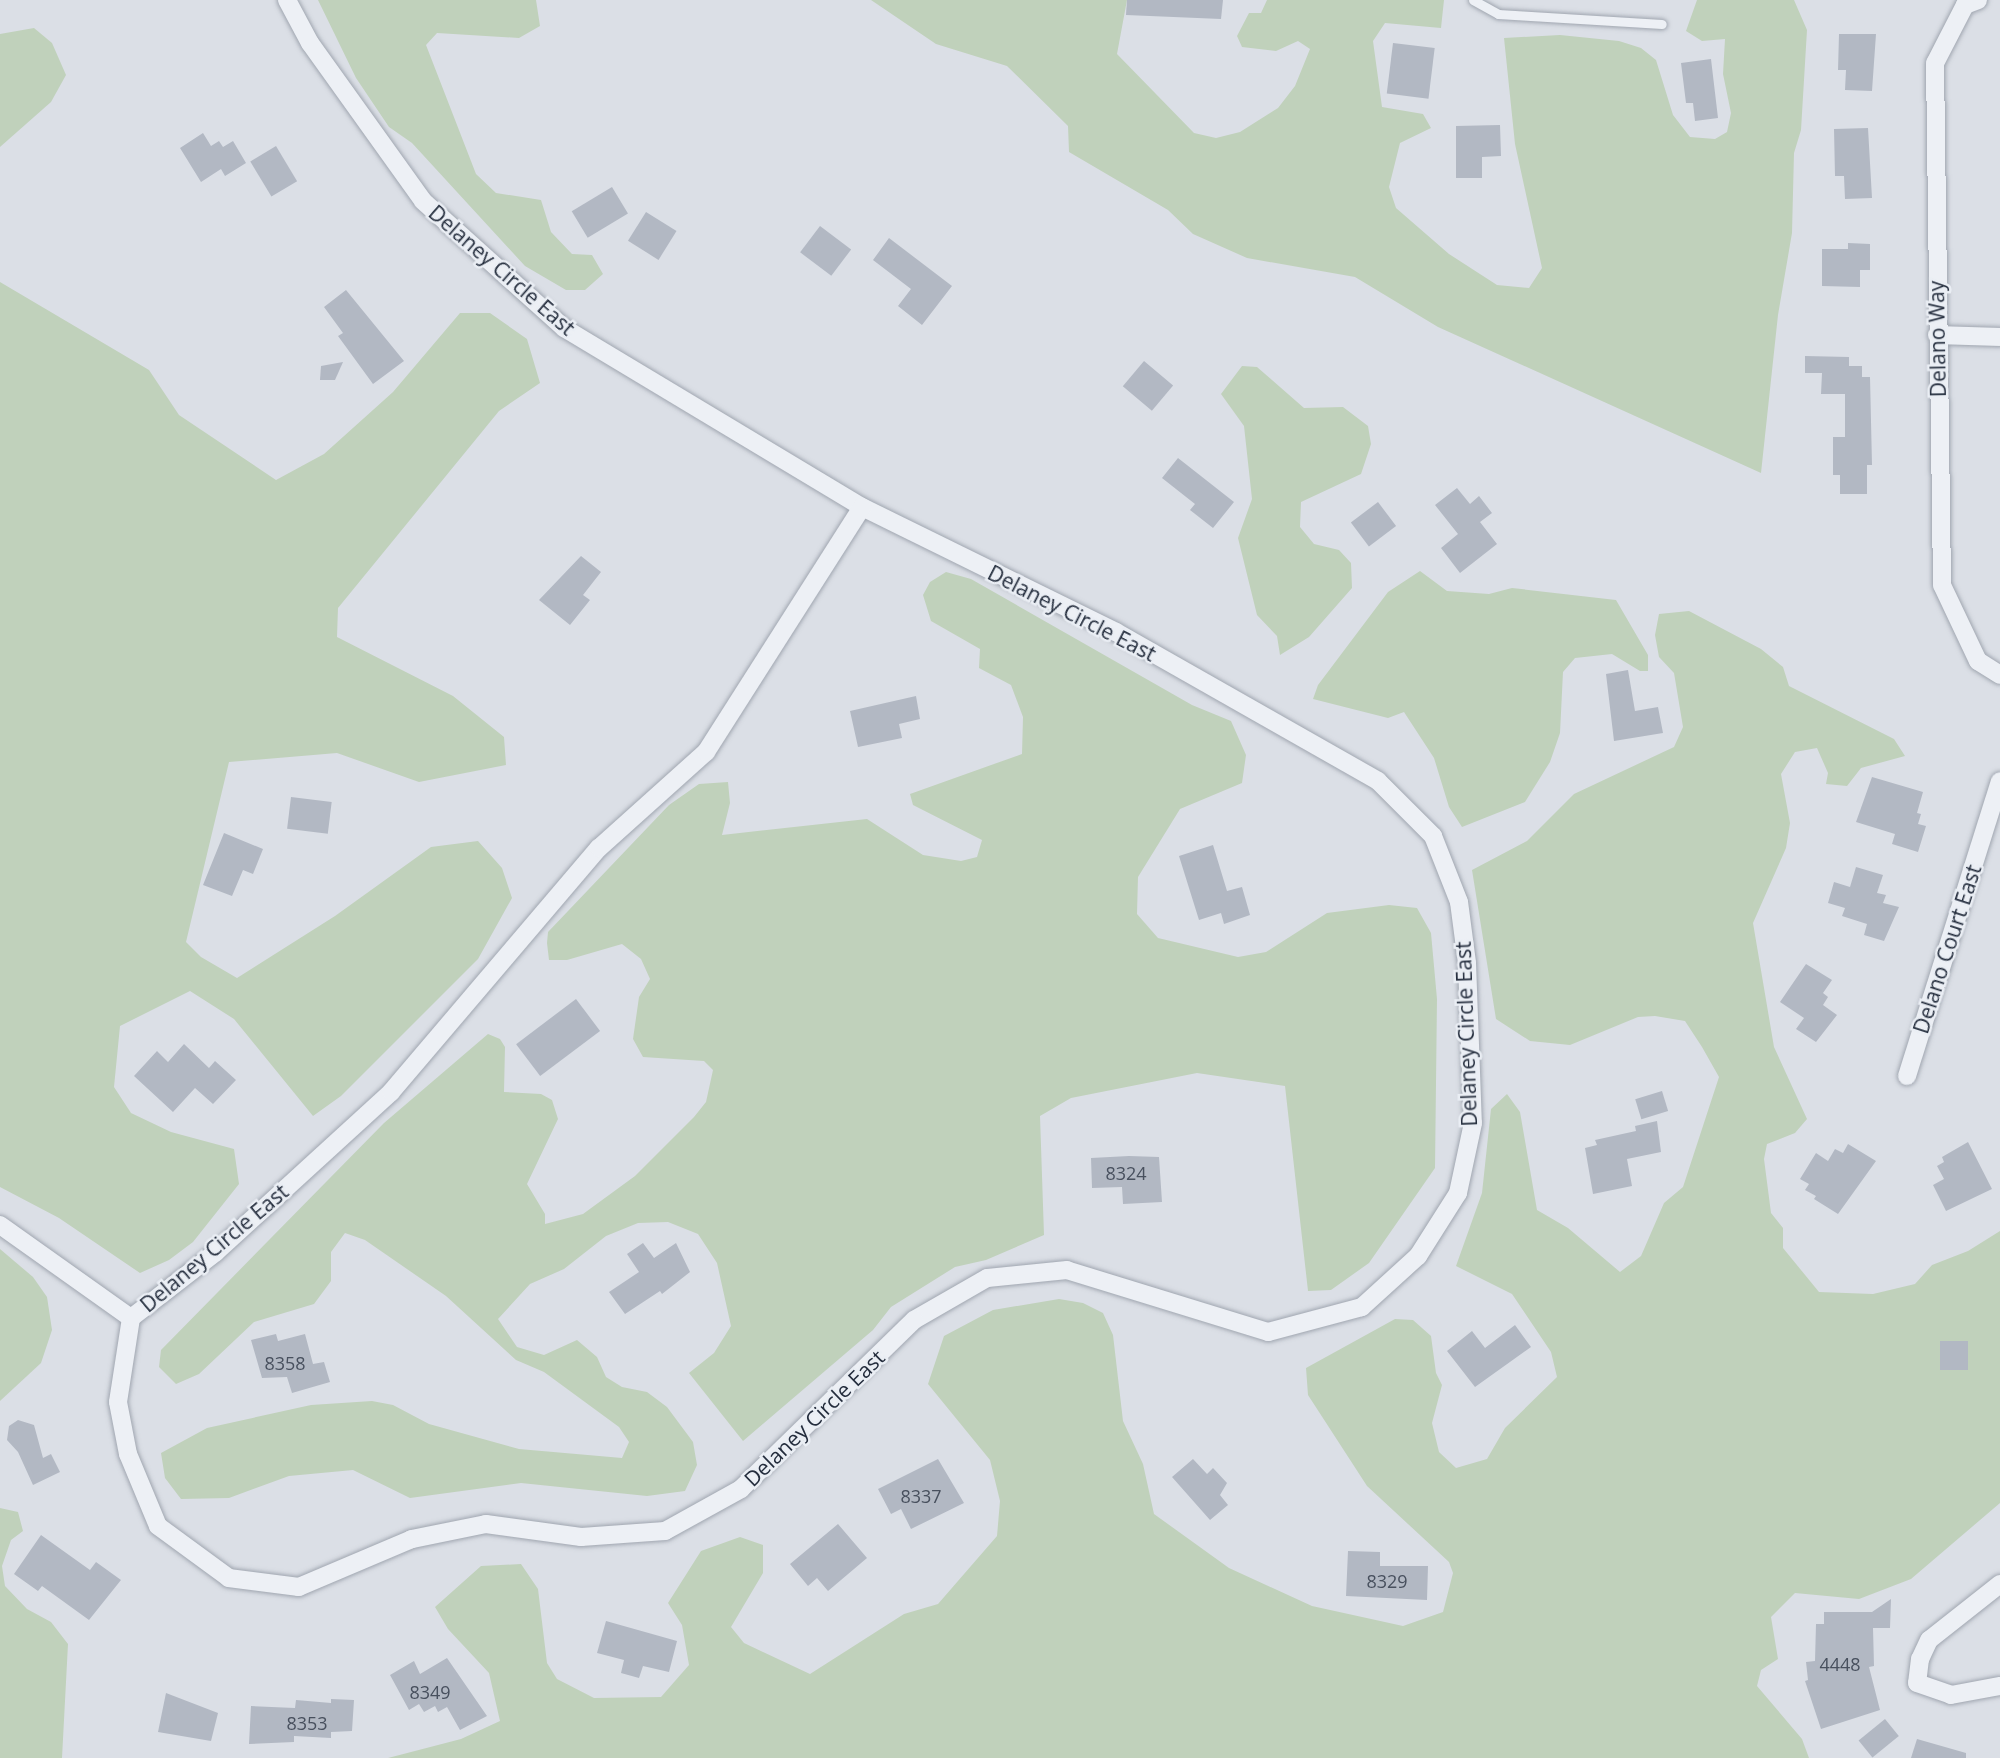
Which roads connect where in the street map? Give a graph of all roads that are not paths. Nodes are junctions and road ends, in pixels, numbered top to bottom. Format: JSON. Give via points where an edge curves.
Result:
{"nodes":[{"id":1,"x":287,"y":0,"type":"edge"},
{"id":2,"x":1473,"y":0,"type":"edge"},
{"id":3,"x":1978,"y":0,"type":"edge"},
{"id":4,"x":1662,"y":24,"type":"dead end"},
{"id":5,"x":1937,"y":335,"type":"junction"},
{"id":6,"x":2000,"y":337,"type":"edge"},
{"id":7,"x":862,"y":507,"type":"junction"},
{"id":8,"x":2000,"y":675,"type":"edge"},
{"id":9,"x":2000,"y":781,"type":"edge"},
{"id":10,"x":1907,"y":1076,"type":"dead end"},
{"id":11,"x":0,"y":1225,"type":"edge"},
{"id":12,"x":131,"y":1318,"type":"junction"},
{"id":13,"x":2000,"y":1584,"type":"edge"},
{"id":14,"x":2000,"y":1686,"type":"edge"}],
"edges":[{"from":1,"to":7,"type":"street","name":"Delaney Circle East","via":[[310,43],[423,201],[564,328]]},
{"from":2,"to":4,"type":"lane","via":[[1498,14]]},
{"from":3,"to":5,"type":"street","name":"Delano Way","via":[[1965,5],[1935,63]]},
{"from":5,"to":6,"type":"street"},
{"from":5,"to":8,"type":"street","name":"Delano Way","via":[[1941,585],[1978,661]]},
{"from":7,"to":12,"type":"street","name":"Delaney Circle East","via":[[706,752],[599,848],[391,1092],[216,1252]]},
{"from":7,"to":12,"type":"street","name":"Delaney Circle East","via":[[1116,632],[1378,781],[1433,836],[1459,902],[1467,963],[1473,1123],[1458,1193],[1418,1256],[1362,1307],[1268,1332],[1067,1270],[987,1278],[914,1320],[741,1489],[665,1531],[581,1537],[486,1524],[412,1539],[299,1587],[229,1578],[158,1526],[128,1454],[118,1402]]},
{"from":9,"to":10,"type":"street","name":"Delano Court East"},
{"from":11,"to":12,"type":"street"},
{"from":13,"to":14,"type":"street","via":[[1929,1640],[1920,1659],[1917,1683],[1951,1695]]}]}
